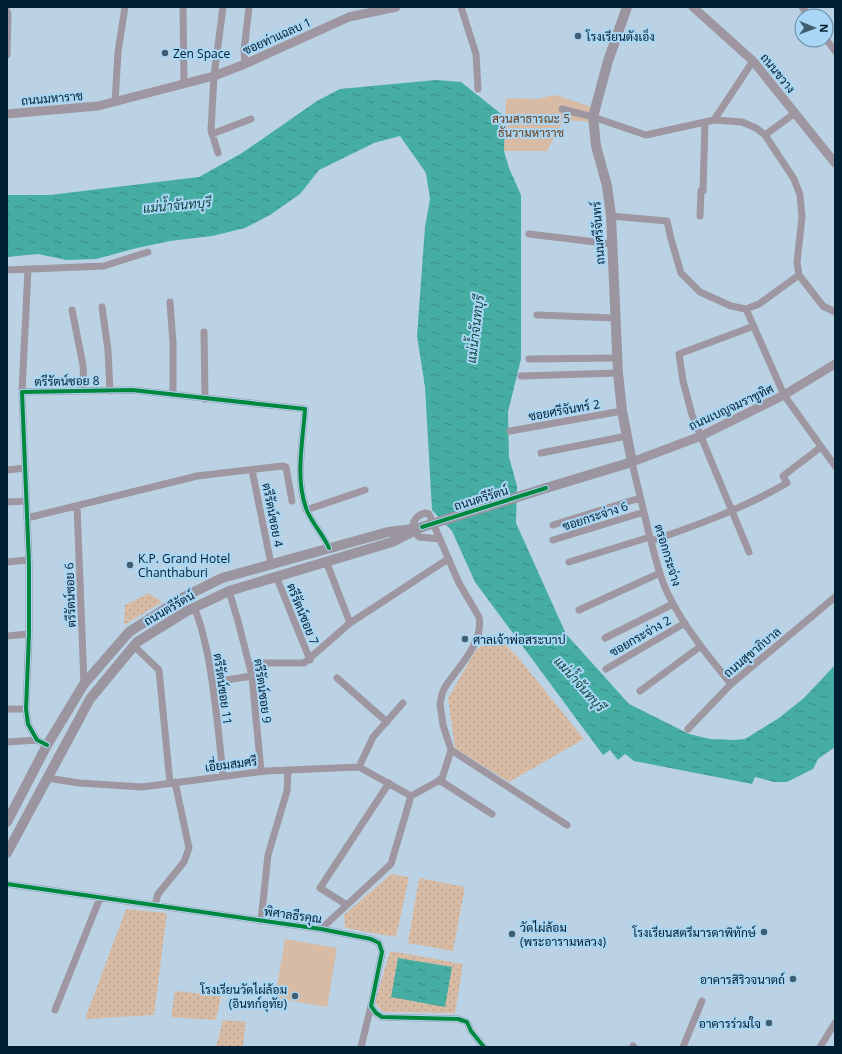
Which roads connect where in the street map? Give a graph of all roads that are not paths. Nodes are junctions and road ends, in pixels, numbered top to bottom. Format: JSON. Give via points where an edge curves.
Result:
{"nodes":[{"id":1,"x":125,"y":7,"type":"edge"},
{"id":2,"x":183,"y":7,"type":"edge"},
{"id":3,"x":224,"y":7,"type":"edge"},
{"id":4,"x":249,"y":7,"type":"edge"},
{"id":5,"x":396,"y":7,"type":"edge"},
{"id":6,"x":461,"y":7,"type":"edge"},
{"id":7,"x":627,"y":7,"type":"edge"},
{"id":8,"x":693,"y":7,"type":"edge"},
{"id":9,"x":7,"y":11,"type":"edge"},
{"id":10,"x":7,"y":55,"type":"edge"},
{"id":11,"x":753,"y":62,"type":"junction"},
{"id":12,"x":245,"y":64,"type":"junction"},
{"id":13,"x":214,"y":76,"type":"junction"},
{"id":14,"x":184,"y":83,"type":"junction"},
{"id":15,"x":478,"y":88,"type":"dead end"},
{"id":16,"x":115,"y":102,"type":"junction"},
{"id":17,"x":98,"y":106,"type":"joint"},
{"id":18,"x":562,"y":109,"type":"dead end"},
{"id":19,"x":795,"y":113,"type":"junction"},
{"id":20,"x":7,"y":114,"type":"edge"},
{"id":21,"x":593,"y":118,"type":"junction"},
{"id":22,"x":251,"y":120,"type":"dead end"},
{"id":23,"x":714,"y":120,"type":"junction"},
{"id":24,"x":705,"y":122,"type":"junction"},
{"id":25,"x":212,"y":134,"type":"junction"},
{"id":26,"x":766,"y":135,"type":"junction"},
{"id":27,"x":218,"y":153,"type":"dead end"},
{"id":28,"x":833,"y":157,"type":"edge"},
{"id":29,"x":611,"y":216,"type":"junction"},
{"id":30,"x":700,"y":216,"type":"dead end"},
{"id":31,"x":529,"y":234,"type":"dead end"},
{"id":32,"x":612,"y":244,"type":"junction"},
{"id":33,"x":148,"y":252,"type":"dead end"},
{"id":34,"x":28,"y":269,"type":"junction"},
{"id":35,"x":7,"y":270,"type":"edge"},
{"id":36,"x":799,"y":275,"type":"junction"},
{"id":37,"x":170,"y":302,"type":"dead end"},
{"id":38,"x":102,"y":307,"type":"dead end"},
{"id":39,"x":746,"y":309,"type":"junction"},
{"id":40,"x":72,"y":310,"type":"dead end"},
{"id":41,"x":835,"y":312,"type":"edge"},
{"id":42,"x":537,"y":315,"type":"dead end"},
{"id":43,"x":615,"y":318,"type":"junction"},
{"id":44,"x":754,"y":326,"type":"junction"},
{"id":45,"x":204,"y":332,"type":"dead end"},
{"id":46,"x":617,"y":358,"type":"junction"},
{"id":47,"x":529,"y":359,"type":"dead end"},
{"id":48,"x":835,"y":364,"type":"edge"},
{"id":49,"x":618,"y":373,"type":"junction"},
{"id":50,"x":521,"y":376,"type":"dead end"},
{"id":51,"x":84,"y":391,"type":"junction"},
{"id":52,"x":110,"y":391,"type":"junction"},
{"id":53,"x":22,"y":392,"type":"junction"},
{"id":54,"x":173,"y":396,"type":"junction"},
{"id":55,"x":784,"y":396,"type":"junction"},
{"id":56,"x":205,"y":399,"type":"junction"},
{"id":57,"x":622,"y":411,"type":"junction"},
{"id":58,"x":510,"y":431,"type":"dead end"},
{"id":59,"x":627,"y":436,"type":"junction"},
{"id":60,"x":701,"y":436,"type":"junction"},
{"id":61,"x":821,"y":447,"type":"junction"},
{"id":62,"x":541,"y":453,"type":"dead end"},
{"id":63,"x":632,"y":462,"type":"junction"},
{"id":64,"x":835,"y":466,"type":"edge"},
{"id":65,"x":25,"y":468,"type":"junction"},
{"id":66,"x":7,"y":470,"type":"edge"},
{"id":67,"x":252,"y":470,"type":"junction"},
{"id":68,"x":365,"y":490,"type":"dead end"},
{"id":69,"x":640,"y":498,"type":"junction"},
{"id":70,"x":26,"y":500,"type":"junction"},
{"id":71,"x":292,"y":501,"type":"dead end"},
{"id":72,"x":7,"y":502,"type":"edge"},
{"id":73,"x":77,"y":506,"type":"junction"},
{"id":74,"x":306,"y":510,"type":"junction"},
{"id":75,"x":731,"y":511,"type":"junction"},
{"id":76,"x":644,"y":512,"type":"junction"},
{"id":77,"x":27,"y":518,"type":"junction"},
{"id":78,"x":553,"y":525,"type":"dead end"},
{"id":79,"x":416,"y":529,"type":"junction"},
{"id":80,"x":440,"y":539,"type":"junction"},
{"id":81,"x":651,"y":539,"type":"junction"},
{"id":82,"x":553,"y":540,"type":"dead end"},
{"id":83,"x":329,"y":548,"type":"junction"},
{"id":84,"x":749,"y":552,"type":"dead end"},
{"id":85,"x":448,"y":559,"type":"junction"},
{"id":86,"x":28,"y":560,"type":"junction"},
{"id":87,"x":326,"y":561,"type":"junction"},
{"id":88,"x":7,"y":562,"type":"edge"},
{"id":89,"x":569,"y":562,"type":"dead end"},
{"id":90,"x":271,"y":564,"type":"junction"},
{"id":91,"x":660,"y":573,"type":"junction"},
{"id":92,"x":276,"y":576,"type":"junction"},
{"id":93,"x":229,"y":591,"type":"junction"},
{"id":94,"x":835,"y":598,"type":"edge"},
{"id":95,"x":673,"y":604,"type":"junction"},
{"id":96,"x":194,"y":608,"type":"junction"},
{"id":97,"x":579,"y":610,"type":"dead end"},
{"id":98,"x":350,"y":623,"type":"junction"},
{"id":99,"x":685,"y":623,"type":"junction"},
{"id":100,"x":29,"y":634,"type":"junction"},
{"id":101,"x":7,"y":636,"type":"edge"},
{"id":102,"x":605,"y":638,"type":"dead end"},
{"id":103,"x":134,"y":646,"type":"junction"},
{"id":104,"x":701,"y":646,"type":"junction"},
{"id":105,"x":310,"y":660,"type":"junction"},
{"id":106,"x":250,"y":666,"type":"junction"},
{"id":107,"x":606,"y":669,"type":"dead end"},
{"id":108,"x":252,"y":676,"type":"junction"},
{"id":109,"x":337,"y":678,"type":"dead end"},
{"id":110,"x":213,"y":682,"type":"junction"},
{"id":111,"x":84,"y":684,"type":"junction"},
{"id":112,"x":731,"y":684,"type":"junction"},
{"id":113,"x":640,"y":691,"type":"dead end"},
{"id":114,"x":403,"y":703,"type":"dead end"},
{"id":115,"x":7,"y":709,"type":"edge"},
{"id":116,"x":26,"y":709,"type":"junction"},
{"id":117,"x":387,"y":722,"type":"junction"},
{"id":118,"x":688,"y":729,"type":"dead end"},
{"id":119,"x":37,"y":740,"type":"junction"},
{"id":120,"x":7,"y":742,"type":"edge"},
{"id":121,"x":47,"y":745,"type":"junction"},
{"id":122,"x":451,"y":750,"type":"junction"},
{"id":123,"x":359,"y":767,"type":"junction"},
{"id":124,"x":288,"y":770,"type":"junction"},
{"id":125,"x":261,"y":771,"type":"junction"},
{"id":126,"x":223,"y":776,"type":"junction"},
{"id":127,"x":47,"y":778,"type":"junction"},
{"id":128,"x":440,"y":780,"type":"junction"},
{"id":129,"x":172,"y":783,"type":"junction"},
{"id":130,"x":389,"y":783,"type":"junction"},
{"id":131,"x":411,"y":796,"type":"junction"},
{"id":132,"x":492,"y":814,"type":"dead end"},
{"id":133,"x":7,"y":822,"type":"edge"},
{"id":134,"x":567,"y":826,"type":"dead end"},
{"id":135,"x":7,"y":854,"type":"edge"},
{"id":136,"x":7,"y":884,"type":"edge"},
{"id":137,"x":100,"y":898,"type":"junction"},
{"id":138,"x":155,"y":905,"type":"junction"},
{"id":139,"x":347,"y":905,"type":"junction"},
{"id":140,"x":261,"y":921,"type":"junction"},
{"id":141,"x":321,"y":929,"type":"junction"},
{"id":142,"x":702,"y":1001,"type":"dead end"},
{"id":143,"x":371,"y":1006,"type":"junction"},
{"id":144,"x":55,"y":1010,"type":"dead end"},
{"id":145,"x":835,"y":1023,"type":"edge"},
{"id":146,"x":361,"y":1047,"type":"edge"},
{"id":147,"x":482,"y":1047,"type":"edge"},
{"id":148,"x":683,"y":1047,"type":"edge"},
{"id":149,"x":820,"y":1047,"type":"edge"}],
"edges":[{"from":1,"to":16,"type":"street","via":[[118,52]]},
{"from":2,"to":14,"type":"street"},
{"from":3,"to":13,"type":"street"},
{"from":4,"to":12,"type":"street"},
{"from":5,"to":12,"type":"street","name":"ซอยท่าแฉลบ 1","via":[[349,17]]},
{"from":6,"to":15,"type":"street","via":[[476,54]]},
{"from":7,"to":21,"type":"main road","name":"ถนนศรีจันทร์","via":[[608,61]]},
{"from":8,"to":11,"type":"street","name":"ถนนขวาง"},
{"from":9,"to":10,"type":"street"},
{"from":11,"to":19,"type":"street","name":"ถนนขวาง"},
{"from":11,"to":23,"type":"street"},
{"from":12,"to":13,"type":"street","name":"ซอยท่าแฉลบ 1"},
{"from":13,"to":14,"type":"street","name":"ซอยท่าแฉลบ 1"},
{"from":13,"to":25,"type":"street"},
{"from":14,"to":16,"type":"street","name":"ซอยท่าแฉลบ 1"},
{"from":16,"to":17,"type":"street","name":"ซอยท่าแฉลบ 1"},
{"from":17,"to":20,"type":"street","name":"ถนนมหาราช"},
{"from":18,"to":21,"type":"street"},
{"from":19,"to":26,"type":"street"},
{"from":19,"to":28,"type":"street","name":"ถนนขวาง"},
{"from":21,"to":24,"type":"street","via":[[646,135]]},
{"from":21,"to":29,"type":"main road","name":"ถนนศรีจันทร์","via":[[596,146],[607,186]]},
{"from":22,"to":25,"type":"street"},
{"from":23,"to":24,"type":"street"},
{"from":23,"to":26,"type":"street","via":[[742,122]]},
{"from":24,"to":30,"type":"street"},
{"from":25,"to":27,"type":"street"},
{"from":26,"to":36,"type":"street","via":[[794,179],[800,195],[802,216],[797,262]]},
{"from":29,"to":32,"type":"main road","name":"ถนนศรีจันทร์"},
{"from":29,"to":39,"type":"street","via":[[667,221],[681,273],[700,292],[731,306]]},
{"from":31,"to":32,"type":"street"},
{"from":32,"to":43,"type":"main road","name":"ถนนศรีจันทร์"},
{"from":33,"to":34,"type":"street","via":[[104,266]]},
{"from":34,"to":35,"type":"street"},
{"from":34,"to":53,"type":"street"},
{"from":36,"to":39,"type":"street","via":[[759,304]]},
{"from":36,"to":41,"type":"street","via":[[823,306]]},
{"from":37,"to":54,"type":"street"},
{"from":38,"to":52,"type":"street"},
{"from":39,"to":44,"type":"street"},
{"from":40,"to":51,"type":"street","via":[[83,365]]},
{"from":42,"to":43,"type":"street"},
{"from":43,"to":46,"type":"main road","name":"ถนนศรีจันทร์"},
{"from":44,"to":55,"type":"street"},
{"from":44,"to":60,"type":"street","via":[[679,354],[687,397]]},
{"from":45,"to":56,"type":"street"},
{"from":46,"to":47,"type":"street"},
{"from":46,"to":49,"type":"main road","name":"ถนนศรีจันทร์"},
{"from":48,"to":55,"type":"street","name":"ถนนเบญจมราชูทิศ"},
{"from":49,"to":50,"type":"street"},
{"from":49,"to":57,"type":"main road","name":"ถนนศรีจันทร์"},
{"from":51,"to":52,"type":"street","name":"ตรีรัตน์ซอย 8"},
{"from":51,"to":53,"type":"street","name":"ตรีรัตน์ซอย 8"},
{"from":52,"to":54,"type":"street","name":"ตรีรัตน์ซอย 8","via":[[132,390]]},
{"from":53,"to":65,"type":"street","name":"ตรีรัตน์ซอย 8"},
{"from":54,"to":56,"type":"street","name":"ตรีรัตน์ซอย 8"},
{"from":55,"to":60,"type":"street","name":"ถนนเบญจมราชูทิศ"},
{"from":55,"to":61,"type":"street"},
{"from":56,"to":74,"type":"street","name":"ตรีรัตน์ซอย 8","via":[[305,409],[300,476]]},
{"from":57,"to":58,"type":"street","name":"ซอยศรีจันทร์ 2"},
{"from":57,"to":59,"type":"main road","name":"ถนนศรีจันทร์"},
{"from":59,"to":62,"type":"street"},
{"from":59,"to":63,"type":"main road","name":"ถนนศรีจันทร์"},
{"from":60,"to":63,"type":"street","name":"ถนนเบญจมราชูทิศ"},
{"from":60,"to":75,"type":"street"},
{"from":61,"to":64,"type":"street"},
{"from":61,"to":75,"type":"street","via":[[782,476],[787,482]]},
{"from":63,"to":69,"type":"street","name":"ตรอกกระจ่าง"},
{"from":63,"to":79,"type":"main road","name":"ถนนตรีรัตน์","bridge":true},
{"from":65,"to":66,"type":"street"},
{"from":65,"to":70,"type":"street","name":"ตรีรัตน์ซอย 8"},
{"from":67,"to":71,"type":"street","via":[[284,466]]},
{"from":67,"to":73,"type":"street","via":[[197,476]]},
{"from":67,"to":90,"type":"street","name":"ตรีรัตน์ซอย 4"},
{"from":68,"to":74,"type":"street"},
{"from":69,"to":76,"type":"street","name":"ตรอกกระจ่าง"},
{"from":69,"to":78,"type":"street"},
{"from":70,"to":72,"type":"street"},
{"from":70,"to":77,"type":"street","name":"ตรีรัตน์ซอย 8"},
{"from":73,"to":77,"type":"street"},
{"from":73,"to":111,"type":"street","name":"ตรีรัตน์ซอย 6"},
{"from":74,"to":83,"type":"street"},
{"from":75,"to":81,"type":"street"},
{"from":75,"to":84,"type":"street"},
{"from":76,"to":81,"type":"street","name":"ตรอกกระจ่าง"},
{"from":76,"to":82,"type":"street","name":"ซอยกระจ่าง 6"},
{"from":77,"to":86,"type":"street","name":"ตรีรัตน์ซอย 8"},
{"from":79,"to":80,"type":"street","via":[[419,537]]},
{"from":79,"to":80,"type":"street","via":[[413,522],[423,513],[427,513]]},
{"from":79,"to":83,"type":"main road","name":"ถนนตรีรัตน์","via":[[388,532]]},
{"from":79,"to":87,"type":"main road","name":"ถนนตรีรัตน์","via":[[392,542]]},
{"from":80,"to":85,"type":"street"},
{"from":81,"to":89,"type":"street"},
{"from":81,"to":91,"type":"street","name":"ตรอกกระจ่าง"},
{"from":83,"to":90,"type":"main road","name":"ถนนตรีรัตน์"},
{"from":85,"to":98,"type":"street"},
{"from":85,"to":122,"type":"street","via":[[479,621],[473,647],[442,694],[441,715]]},
{"from":86,"to":88,"type":"street"},
{"from":86,"to":100,"type":"street","name":"ตรีรัตน์ซอย 8"},
{"from":87,"to":92,"type":"main road","name":"ถนนตรีรัตน์"},
{"from":87,"to":98,"type":"street"},
{"from":90,"to":111,"type":"main road","name":"ถนนตรีรัตน์","via":[[222,578],[182,598],[128,632]]},
{"from":91,"to":95,"type":"street","name":"ตรอกกระจ่าง"},
{"from":91,"to":97,"type":"street"},
{"from":92,"to":93,"type":"main road","name":"ถนนตรีรัตน์"},
{"from":92,"to":105,"type":"street","name":"ตรีรัตน์ซอย 7"},
{"from":93,"to":96,"type":"main road","name":"ถนนตรีรัตน์"},
{"from":93,"to":106,"type":"street","name":"ตรีรัตน์ซอย 9"},
{"from":94,"to":112,"type":"street","name":"ถนนสุขาภิบาล"},
{"from":95,"to":99,"type":"street","name":"ตรอกกระจ่าง"},
{"from":95,"to":102,"type":"street"},
{"from":96,"to":103,"type":"main road","name":"ถนนตรีรัตน์"},
{"from":96,"to":110,"type":"street","name":"ตรีรัตน์ซอย 11","via":[[201,625]]},
{"from":98,"to":105,"type":"street"},
{"from":99,"to":104,"type":"street","name":"ตรอกกระจ่าง"},
{"from":99,"to":107,"type":"street","name":"ซอยกระจ่าง 2"},
{"from":100,"to":101,"type":"street"},
{"from":100,"to":116,"type":"street","name":"ตรีรัตน์ซอย 8"},
{"from":103,"to":127,"type":"main road","name":"ถนนตรีรัตน์","via":[[90,699]]},
{"from":103,"to":129,"type":"street","via":[[159,670]]},
{"from":104,"to":112,"type":"street","name":"ตรอกกระจ่าง"},
{"from":104,"to":113,"type":"street"},
{"from":105,"to":106,"type":"street","via":[[304,663],[261,663]]},
{"from":106,"to":108,"type":"street","name":"ตรีรัตน์ซอย 9"},
{"from":108,"to":110,"type":"street"},
{"from":108,"to":125,"type":"street","name":"ตรีรัตน์ซอย 9"},
{"from":109,"to":117,"type":"street"},
{"from":110,"to":126,"type":"street","name":"ตรีรัตน์ซอย 11"},
{"from":111,"to":121,"type":"main road","name":"ถนนตรีรัตน์"},
{"from":112,"to":118,"type":"street","name":"ถนนสุขาภิบาล"},
{"from":114,"to":117,"type":"street"},
{"from":115,"to":116,"type":"street"},
{"from":116,"to":119,"type":"street","name":"ตรีรัตน์ซอย 8","via":[[28,724]]},
{"from":117,"to":123,"type":"street","via":[[374,737]]},
{"from":119,"to":120,"type":"street"},
{"from":119,"to":121,"type":"street"},
{"from":121,"to":133,"type":"main road","name":"ถนนตรีรัตน์"},
{"from":122,"to":128,"type":"street"},
{"from":122,"to":134,"type":"street"},
{"from":123,"to":124,"type":"street","name":"เอี่ยมสมศรี"},
{"from":123,"to":130,"type":"street"},
{"from":124,"to":125,"type":"street","name":"เอี่ยมสมศรี"},
{"from":124,"to":140,"type":"street","via":[[287,792],[268,855]]},
{"from":125,"to":126,"type":"street","name":"เอี่ยมสมศรี"},
{"from":126,"to":129,"type":"street","name":"เอี่ยมสมศรี"},
{"from":127,"to":129,"type":"street","name":"เอี่ยมสมศรี","via":[[142,787]]},
{"from":127,"to":135,"type":"main road","name":"ถนนตรีรัตน์"},
{"from":128,"to":131,"type":"street"},
{"from":128,"to":132,"type":"street"},
{"from":129,"to":138,"type":"street","via":[[190,848],[184,862],[158,894]]},
{"from":130,"to":131,"type":"street"},
{"from":130,"to":139,"type":"street","via":[[320,888]]},
{"from":131,"to":139,"type":"street","via":[[391,864]]},
{"from":136,"to":137,"type":"street","name":"พิศาลธีรคุณ"},
{"from":137,"to":138,"type":"street","name":"พิศาลธีรคุณ"},
{"from":137,"to":144,"type":"street"},
{"from":138,"to":140,"type":"street","name":"พิศาลธีรคุณ"},
{"from":139,"to":141,"type":"street"},
{"from":140,"to":141,"type":"street","name":"พิศาลธีรคุณ"},
{"from":141,"to":143,"type":"street","name":"พิศาลธีรคุณ","via":[[371,939],[379,943],[382,952]]},
{"from":142,"to":148,"type":"street"},
{"from":143,"to":146,"type":"street"},
{"from":143,"to":147,"type":"street","via":[[382,1016],[458,1018],[467,1022]]},
{"from":145,"to":149,"type":"street"}]}
